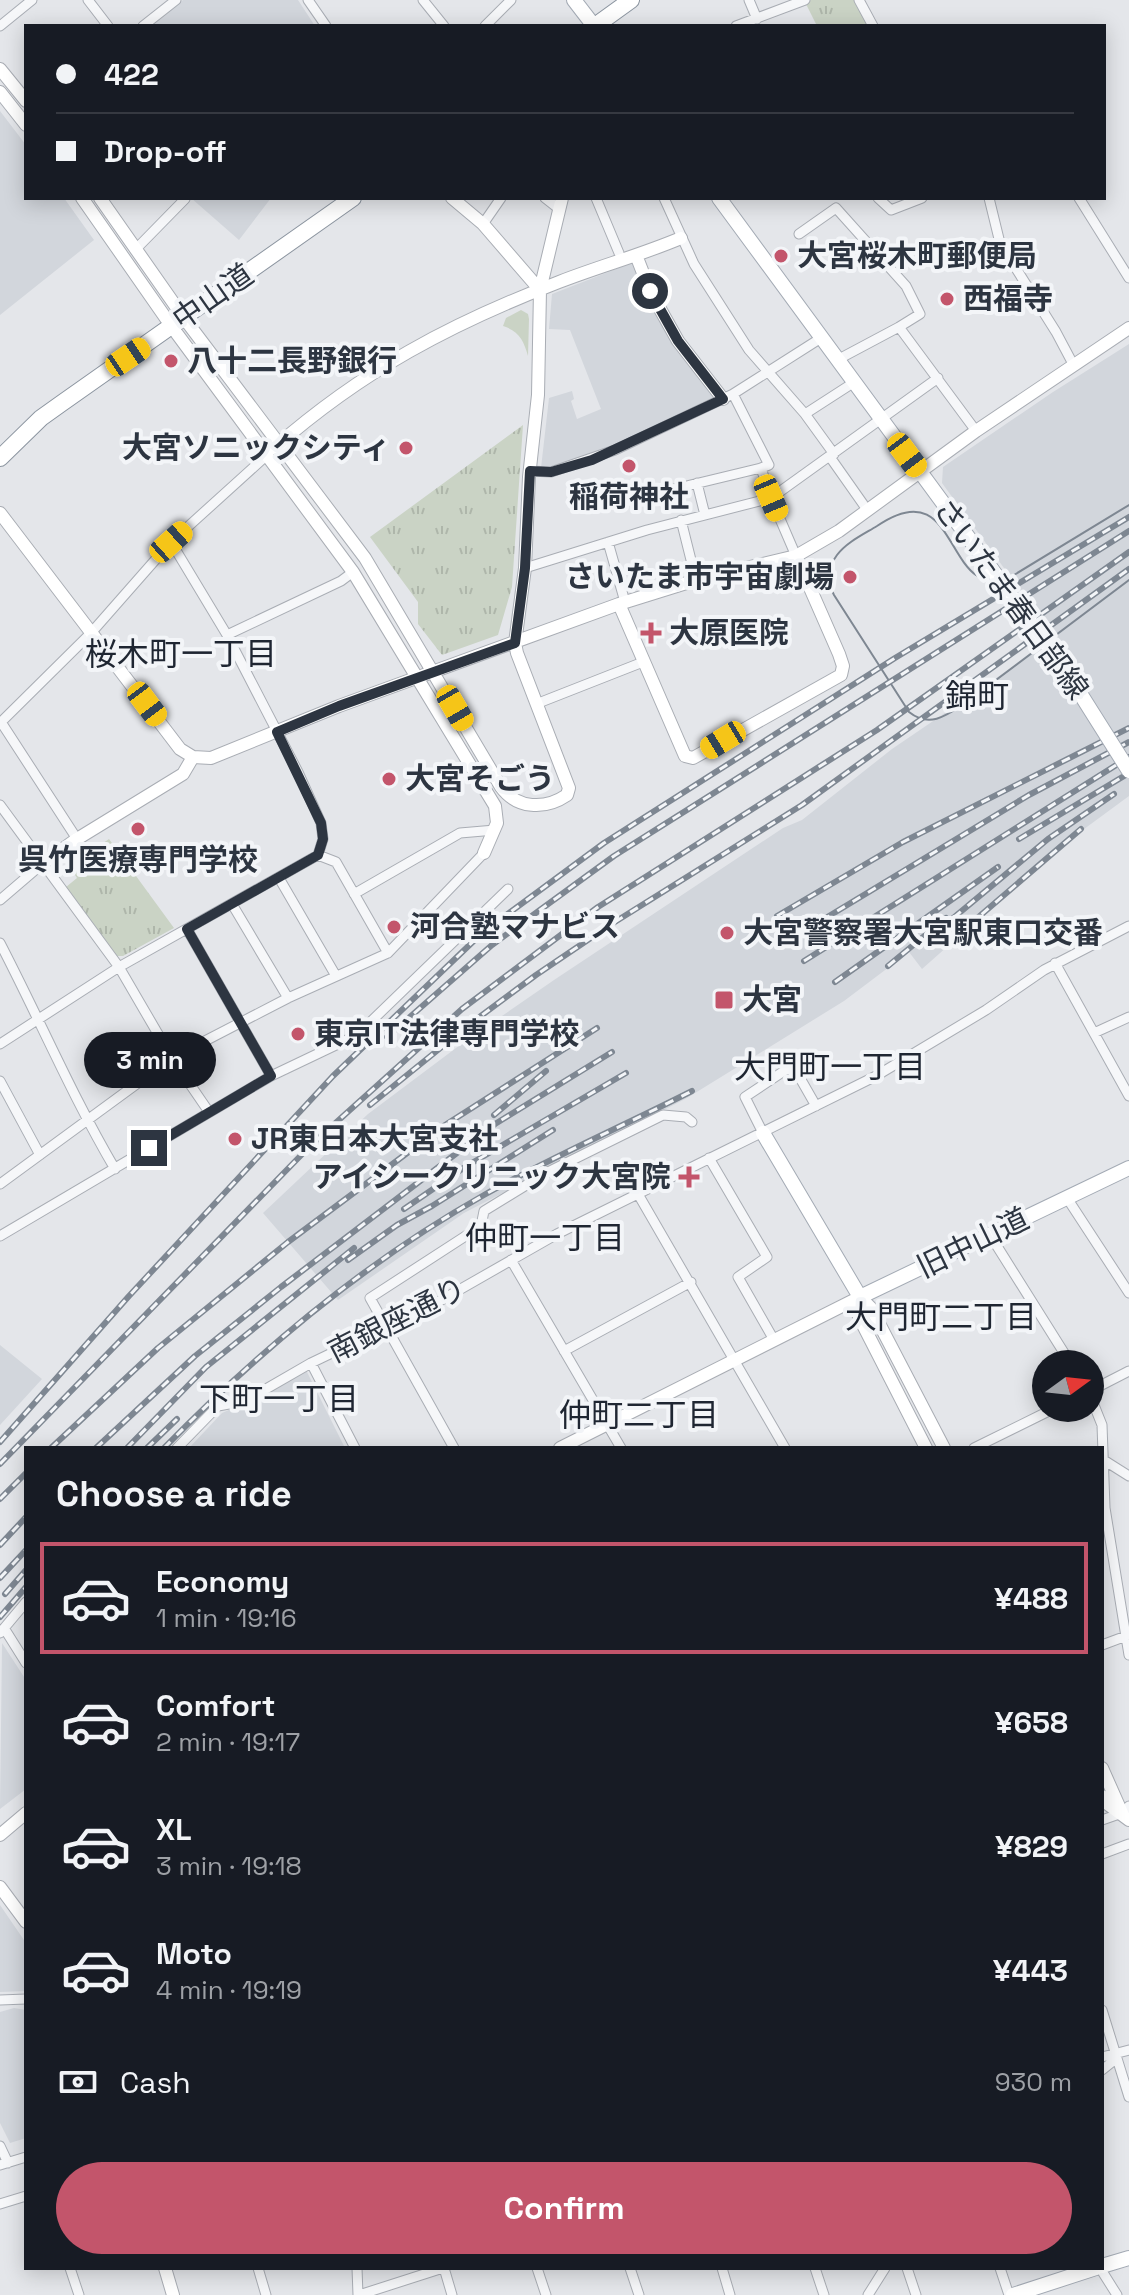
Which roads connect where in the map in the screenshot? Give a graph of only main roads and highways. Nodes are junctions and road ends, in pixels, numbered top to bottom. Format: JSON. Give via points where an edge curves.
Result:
{"nodes":[{"id":1,"x":574,"y":0,"type":"edge"},
{"id":2,"x":631,"y":0,"type":"edge"},
{"id":3,"x":611,"y":7,"type":"edge"},
{"id":4,"x":592,"y":24,"type":"edge"},
{"id":5,"x":596,"y":24,"type":"edge"},
{"id":6,"x":350,"y":200,"type":"edge"},
{"id":7,"x":720,"y":200,"type":"edge"},
{"id":8,"x":0,"y":458,"type":"edge"},
{"id":9,"x":1129,"y":771,"type":"edge"},
{"id":10,"x":763,"y":1133,"type":"road end"},
{"id":11,"x":1129,"y":1168,"type":"edge"},
{"id":12,"x":1129,"y":2258,"type":"edge"},
{"id":13,"x":1104,"y":2266,"type":"edge"},
{"id":14,"x":1090,"y":2270,"type":"edge"},
{"id":15,"x":1011,"y":2295,"type":"edge"}],
"edges":[{"from":1,"to":4,"type":"main road"},
{"from":2,"to":3,"type":"highway"},
{"from":3,"to":5,"type":"highway"},
{"from":6,"to":8,"type":"highway","name":"中山道","via":[[41,418]]},
{"from":7,"to":9,"type":"main road","name":"さいたま春日部線","bridge":true,"via":[[1066,671]]},
{"from":10,"to":11,"type":"main road","name":"旧中山道","via":[[860,1297]]},
{"from":12,"to":13,"type":"main road"},
{"from":14,"to":15,"type":"main road"}]}
